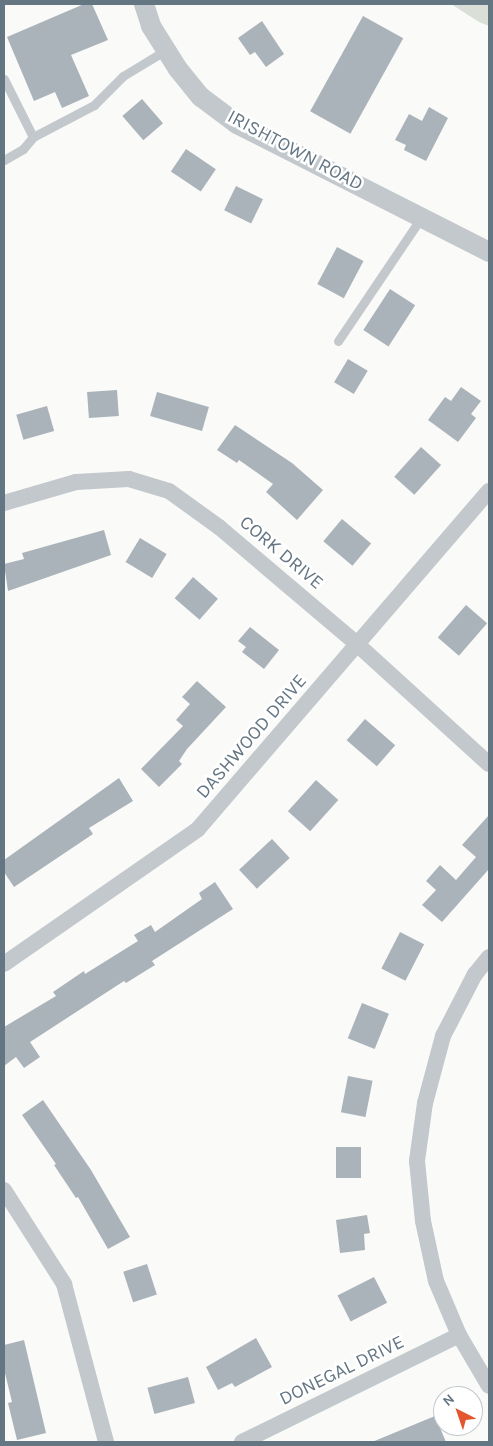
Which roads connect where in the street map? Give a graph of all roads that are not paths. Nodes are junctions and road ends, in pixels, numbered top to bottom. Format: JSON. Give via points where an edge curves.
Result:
{"nodes":[{"id":1,"x":144,"y":4,"type":"edge"},
{"id":2,"x":166,"y":50,"type":"junction"},
{"id":3,"x":4,"y":79,"type":"edge"},
{"id":4,"x":33,"y":137,"type":"junction"},
{"id":5,"x":4,"y":160,"type":"edge"},
{"id":6,"x":421,"y":218,"type":"junction"},
{"id":7,"x":489,"y":252,"type":"edge"},
{"id":8,"x":338,"y":341,"type":"dead end"},
{"id":9,"x":489,"y":492,"type":"edge"},
{"id":10,"x":4,"y":504,"type":"edge"},
{"id":11,"x":358,"y":645,"type":"junction"},
{"id":12,"x":489,"y":764,"type":"edge"},
{"id":13,"x":489,"y":957,"type":"edge"},
{"id":14,"x":4,"y":964,"type":"edge"},
{"id":15,"x":4,"y":1190,"type":"edge"},
{"id":16,"x":459,"y":1335,"type":"junction"},
{"id":17,"x":489,"y":1386,"type":"edge"},
{"id":18,"x":106,"y":1442,"type":"edge"},
{"id":19,"x":242,"y":1442,"type":"edge"}],
"edges":[{"from":1,"to":2,"type":"street","name":"IRISHTOWN ROAD","via":[[151,26]]},
{"from":2,"to":4,"type":"lane","via":[[123,76],[94,105]]},
{"from":2,"to":6,"type":"street","name":"IRISHTOWN ROAD","via":[[201,97],[237,124]]},
{"from":3,"to":4,"type":"lane"},
{"from":4,"to":5,"type":"lane","via":[[23,149]]},
{"from":6,"to":7,"type":"street","name":"IRISHTOWN ROAD"},
{"from":6,"to":8,"type":"lane"},
{"from":9,"to":11,"type":"street","name":"DASHWOOD DRIVE"},
{"from":10,"to":11,"type":"street","name":"CORK DRIVE","via":[[76,482],[129,479],[169,491],[219,527]]},
{"from":11,"to":12,"type":"street","name":"CORK DRIVE"},
{"from":11,"to":14,"type":"street","name":"DASHWOOD DRIVE","via":[[198,829]]},
{"from":13,"to":16,"type":"street","via":[[475,974],[443,1036],[424,1103],[418,1161],[423,1221],[436,1281]]},
{"from":15,"to":18,"type":"street","via":[[64,1284]]},
{"from":16,"to":17,"type":"street"},
{"from":16,"to":19,"type":"street","name":"DONEGAL DRIVE"}]}
